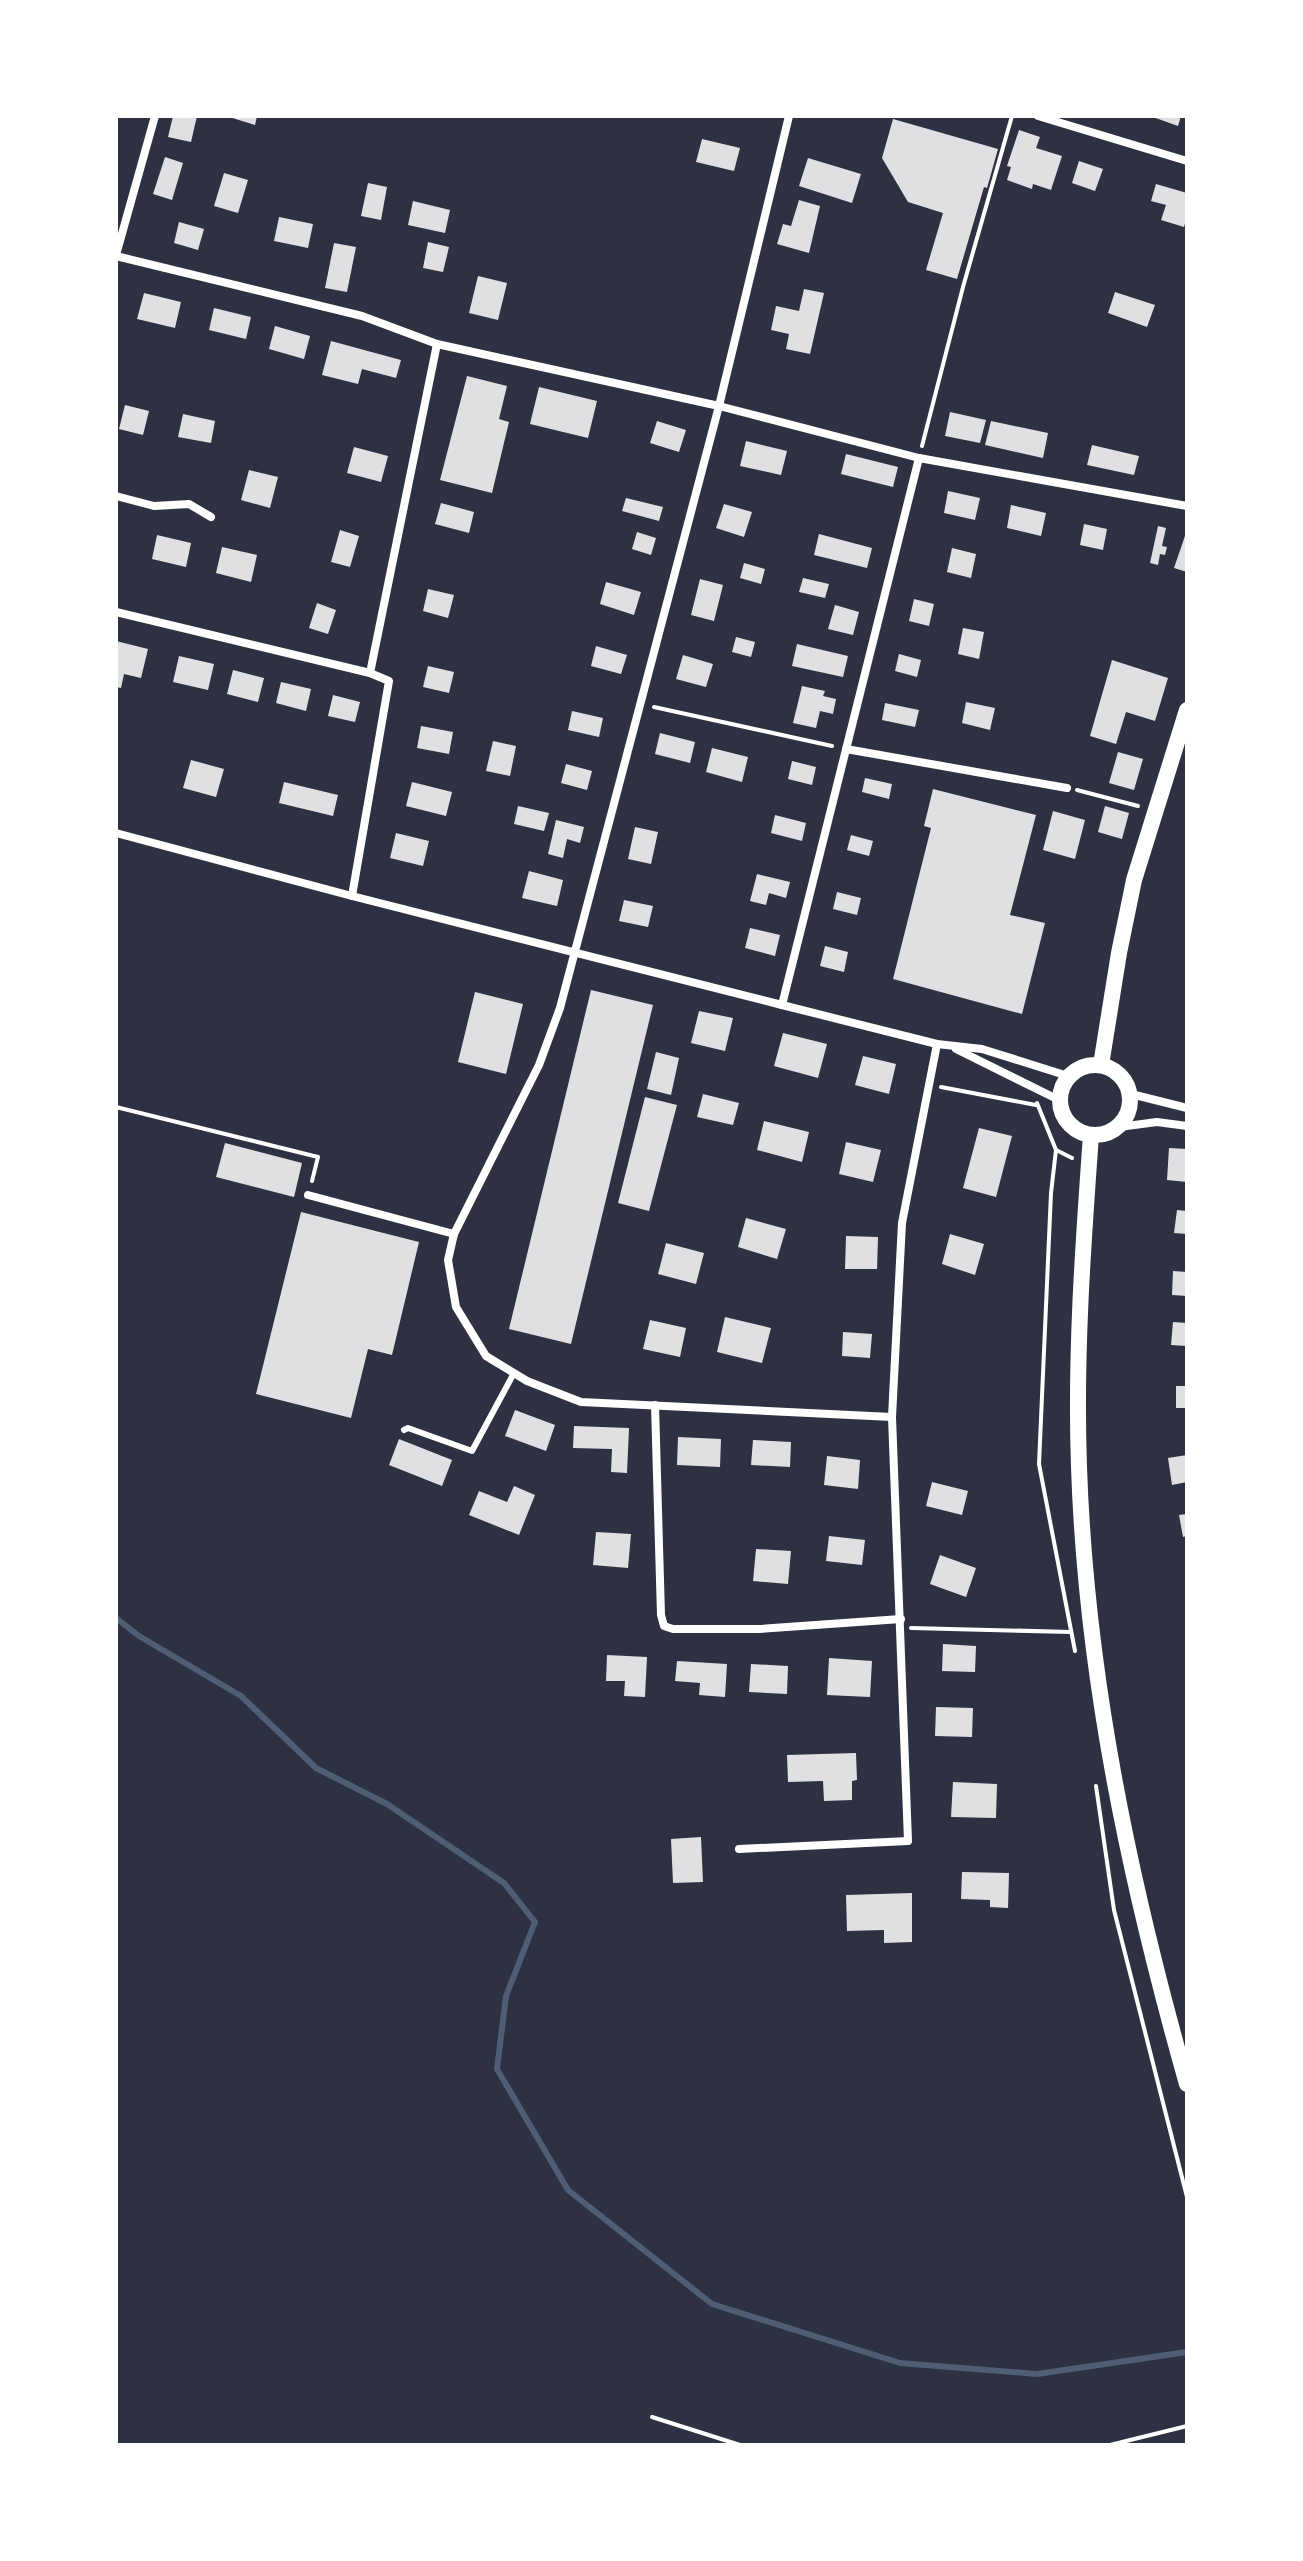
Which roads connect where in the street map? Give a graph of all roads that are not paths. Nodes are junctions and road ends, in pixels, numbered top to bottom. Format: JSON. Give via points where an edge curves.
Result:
{"nodes":[{"id":1,"x":155,"y":116,"type":"edge"},
{"id":2,"x":789,"y":116,"type":"edge"},
{"id":3,"x":1038,"y":116,"type":"edge"},
{"id":4,"x":1187,"y":161,"type":"edge"},
{"id":5,"x":116,"y":256,"type":"edge"},
{"id":6,"x":437,"y":344,"type":"junction"},
{"id":7,"x":719,"y":406,"type":"junction"},
{"id":8,"x":919,"y":458,"type":"junction"},
{"id":9,"x":116,"y":496,"type":"edge"},
{"id":10,"x":1187,"y":506,"type":"edge"},
{"id":11,"x":211,"y":517,"type":"dead end"},
{"id":12,"x":116,"y":612,"type":"edge"},
{"id":13,"x":370,"y":673,"type":"junction"},
{"id":14,"x":1187,"y":710,"type":"edge"},
{"id":15,"x":846,"y":749,"type":"junction"},
{"id":16,"x":1067,"y":788,"type":"road end"},
{"id":17,"x":116,"y":833,"type":"edge"},
{"id":18,"x":352,"y":896,"type":"junction"},
{"id":19,"x":576,"y":954,"type":"junction"},
{"id":20,"x":782,"y":1005,"type":"junction"},
{"id":21,"x":937,"y":1044,"type":"junction"},
{"id":22,"x":948,"y":1046,"type":"junction"},
{"id":23,"x":1101,"y":1065,"type":"junction"},
{"id":24,"x":1068,"y":1076,"type":"junction"},
{"id":25,"x":1131,"y":1094,"type":"junction"},
{"id":26,"x":1059,"y":1100,"type":"junction"},
{"id":27,"x":1187,"y":1108,"type":"edge"},
{"id":28,"x":1187,"y":1126,"type":"edge"},
{"id":29,"x":1119,"y":1127,"type":"junction"},
{"id":30,"x":1091,"y":1135,"type":"junction"},
{"id":31,"x":308,"y":1195,"type":"road end"},
{"id":32,"x":454,"y":1234,"type":"junction"},
{"id":33,"x":514,"y":1373,"type":"junction"},
{"id":34,"x":655,"y":1405,"type":"junction"},
{"id":35,"x":892,"y":1417,"type":"junction"},
{"id":36,"x":404,"y":1430,"type":"dead end"},
{"id":37,"x":901,"y":1624,"type":"junction"},
{"id":38,"x":739,"y":1849,"type":"dead end"},
{"id":39,"x":1187,"y":2084,"type":"edge"}],
"edges":[{"from":1,"to":5,"type":"street"},
{"from":2,"to":7,"type":"street"},
{"from":3,"to":4,"type":"street"},
{"from":5,"to":6,"type":"street","via":[[362,316]]},
{"from":6,"to":7,"type":"street"},
{"from":6,"to":13,"type":"street"},
{"from":7,"to":8,"type":"street"},
{"from":7,"to":19,"type":"street"},
{"from":8,"to":10,"type":"street"},
{"from":8,"to":15,"type":"street"},
{"from":9,"to":11,"type":"street","via":[[154,506],[189,504]]},
{"from":12,"to":13,"type":"street"},
{"from":13,"to":18,"type":"street","via":[[389,681]]},
{"from":14,"to":23,"type":"main road","via":[[1134,880]]},
{"from":15,"to":16,"type":"street"},
{"from":15,"to":20,"type":"street"},
{"from":17,"to":18,"type":"street"},
{"from":18,"to":19,"type":"street"},
{"from":19,"to":20,"type":"street"},
{"from":19,"to":32,"type":"street","via":[[539,1065]]},
{"from":20,"to":21,"type":"street"},
{"from":21,"to":22,"type":"street"},
{"from":21,"to":35,"type":"street","via":[[902,1223]]},
{"from":22,"to":24,"type":"street","via":[[982,1049]]},
{"from":22,"to":26,"type":"street"},
{"from":23,"to":24,"type":"main road","via":[[1087,1065]]},
{"from":23,"to":25,"type":"main road","via":[[1124,1078]]},
{"from":24,"to":26,"type":"main road"},
{"from":25,"to":27,"type":"street"},
{"from":25,"to":29,"type":"main road","via":[[1129,1112]]},
{"from":26,"to":30,"type":"main road","via":[[1067,1122]]},
{"from":28,"to":29,"type":"street","via":[[1157,1122]]},
{"from":29,"to":30,"type":"main road"},
{"from":30,"to":39,"type":"main road","via":[[1077,1374],[1079,1482],[1095,1664],[1140,1906]]},
{"from":31,"to":32,"type":"street"},
{"from":32,"to":33,"type":"street","via":[[448,1260],[456,1307],[486,1356]]},
{"from":33,"to":34,"type":"street","via":[[581,1402]]},
{"from":33,"to":36,"type":"lane","via":[[472,1451]]},
{"from":34,"to":35,"type":"street"},
{"from":34,"to":37,"type":"street","via":[[664,1626]]},
{"from":35,"to":37,"type":"street"},
{"from":37,"to":38,"type":"street","via":[[908,1841]]}]}
